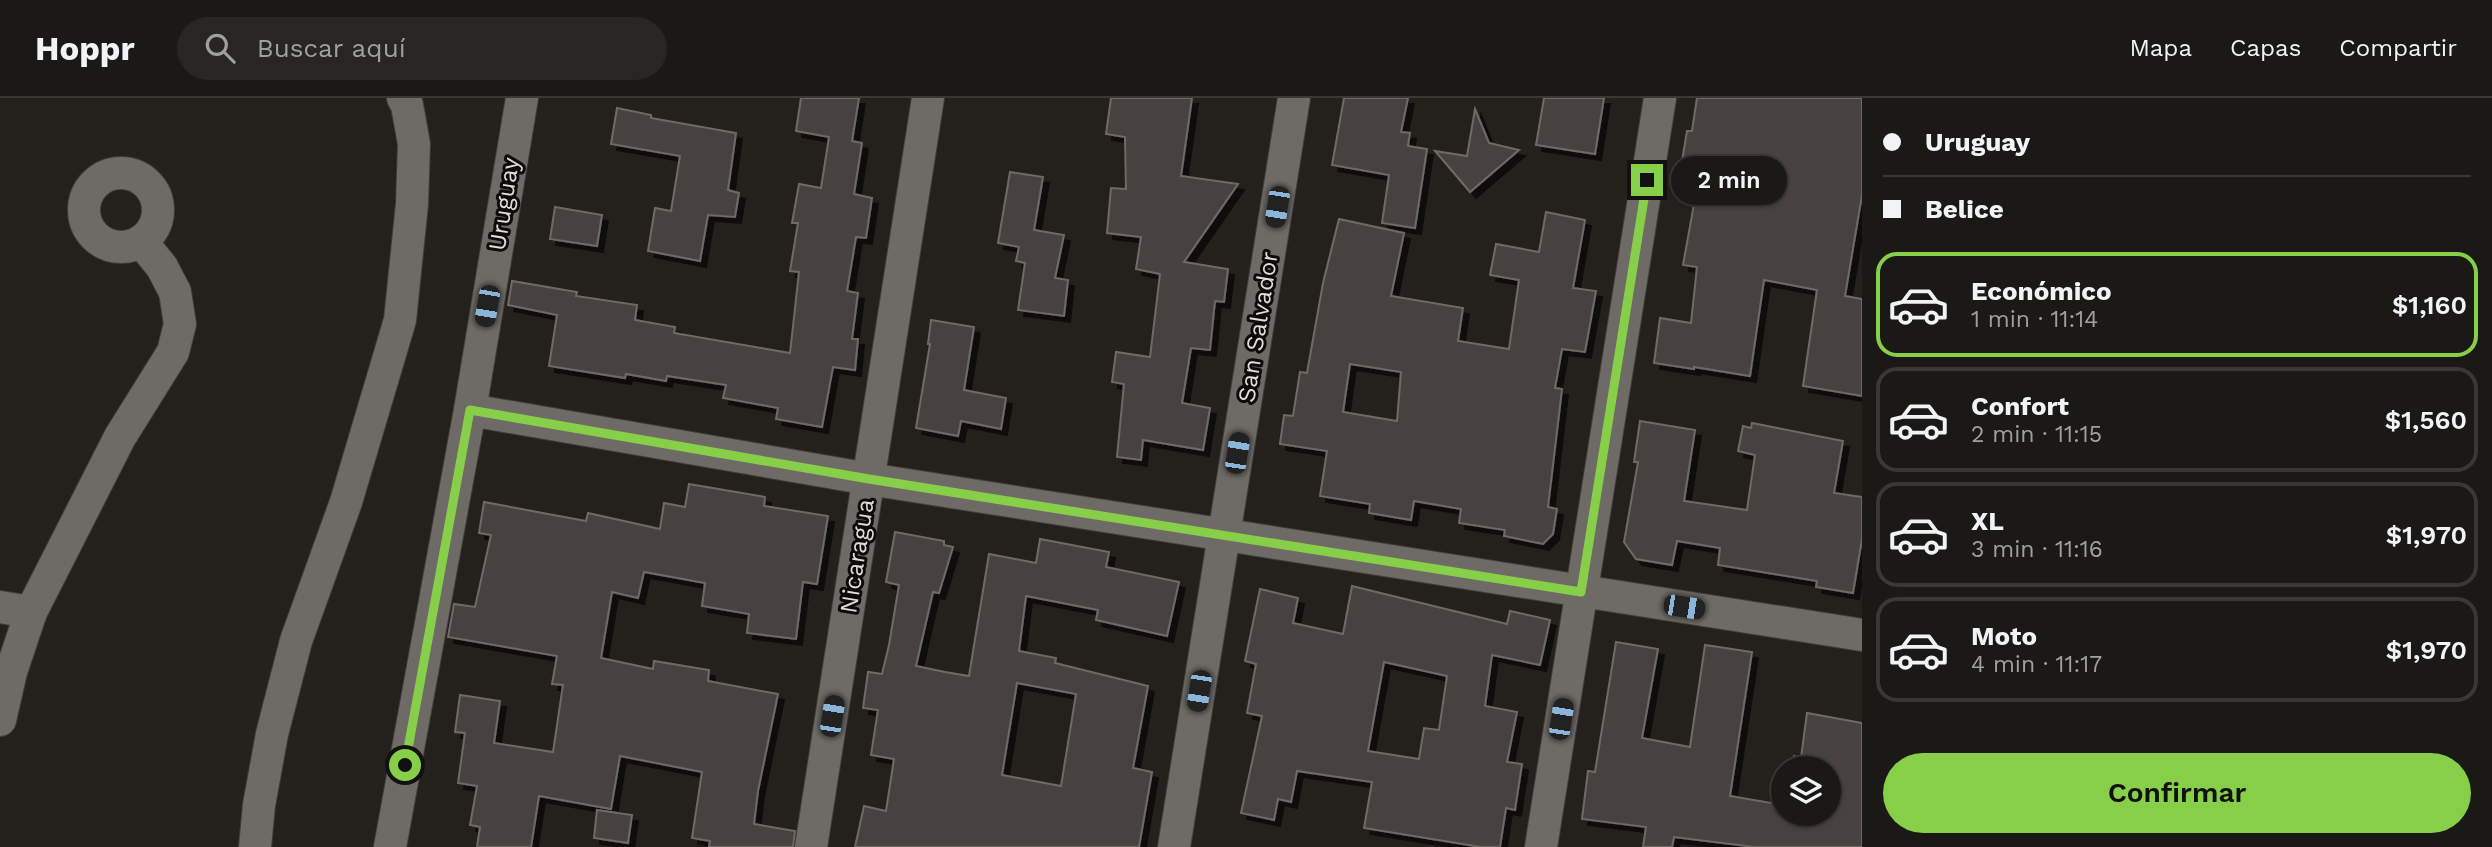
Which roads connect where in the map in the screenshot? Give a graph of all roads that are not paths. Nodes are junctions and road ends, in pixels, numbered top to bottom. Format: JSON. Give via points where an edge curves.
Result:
{"nodes":[{"id":1,"x":403,"y":98,"type":"edge"},
{"id":2,"x":522,"y":98,"type":"edge"},
{"id":3,"x":928,"y":98,"type":"edge"},
{"id":4,"x":1294,"y":98,"type":"edge"},
{"id":5,"x":1660,"y":98,"type":"edge"},
{"id":6,"x":141,"y":240,"type":"dead end"},
{"id":7,"x":470,"y":410,"type":"junction"},
{"id":8,"x":869,"y":479,"type":"junction"},
{"id":9,"x":1224,"y":535,"type":"junction"},
{"id":10,"x":1581,"y":592,"type":"junction"},
{"id":11,"x":0,"y":607,"type":"edge"},
{"id":12,"x":31,"y":612,"type":"junction"},
{"id":13,"x":1862,"y":635,"type":"edge"},
{"id":14,"x":0,"y":720,"type":"edge"},
{"id":15,"x":254,"y":847,"type":"edge"},
{"id":16,"x":390,"y":847,"type":"edge"},
{"id":17,"x":811,"y":847,"type":"edge"},
{"id":18,"x":1174,"y":847,"type":"edge"},
{"id":19,"x":1541,"y":847,"type":"edge"}],
"edges":[{"from":1,"to":15,"type":"street","via":[[414,144],[400,320],[346,502],[296,641],[272,734]]},
{"from":2,"to":7,"type":"street","name":"Uruguay"},
{"from":3,"to":8,"type":"street","name":"Nicaragua"},
{"from":4,"to":9,"type":"street","name":"San Salvador"},
{"from":5,"to":10,"type":"street"},
{"from":6,"to":12,"type":"street","via":[[174,292],[180,324],[173,352],[120,437]]},
{"from":7,"to":8,"type":"street"},
{"from":7,"to":16,"type":"street","name":"Uruguay"},
{"from":8,"to":9,"type":"street"},
{"from":8,"to":17,"type":"street","name":"Nicaragua"},
{"from":9,"to":10,"type":"street"},
{"from":9,"to":18,"type":"street","name":"San Salvador"},
{"from":10,"to":13,"type":"street"},
{"from":10,"to":19,"type":"street"},
{"from":11,"to":12,"type":"street"},
{"from":12,"to":14,"type":"street"}]}
